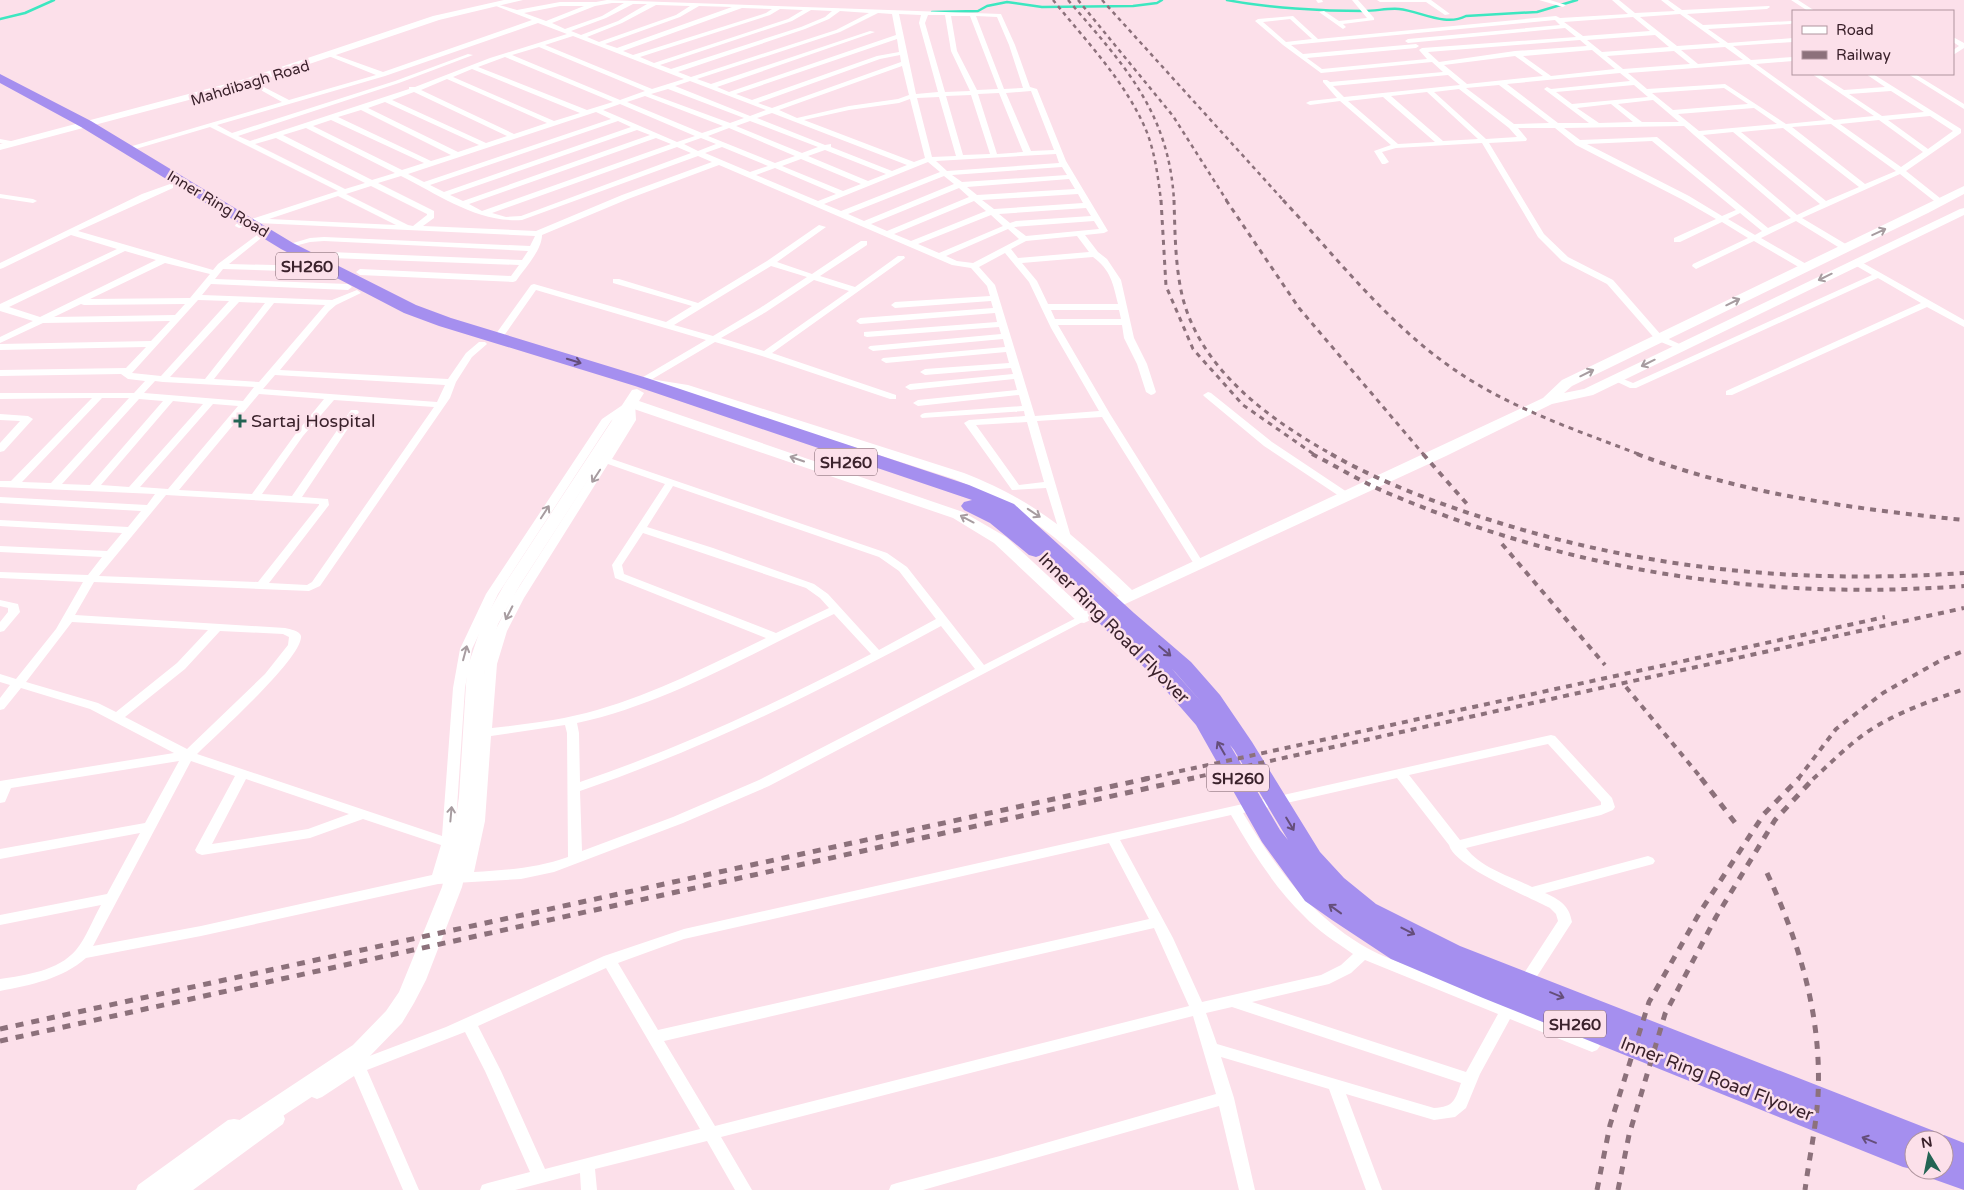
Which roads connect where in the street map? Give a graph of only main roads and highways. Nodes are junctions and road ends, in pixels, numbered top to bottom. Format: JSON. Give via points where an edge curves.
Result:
{"nodes":[{"id":1,"x":0,"y":78,"type":"edge"},
{"id":2,"x":0,"y":88,"type":"edge"},
{"id":3,"x":80,"y":128,"type":"junction"},
{"id":4,"x":251,"y":227,"type":"junction"},
{"id":5,"x":314,"y":265,"type":"junction"},
{"id":6,"x":355,"y":283,"type":"junction"},
{"id":7,"x":646,"y":393,"type":"junction"},
{"id":8,"x":1904,"y":1132,"type":"edge"},
{"id":9,"x":1904,"y":1154,"type":"edge"}],
"edges":[{"from":1,"to":3,"type":"highway","name":"Inner Ring Road"},
{"from":2,"to":3,"type":"highway","name":"Inner Ring Road","number":"SH260"},
{"from":3,"to":4,"type":"highway","name":"Inner Ring Road","number":"SH260","via":[[170,186]]},
{"from":3,"to":4,"type":"highway","name":"Inner Ring Road","via":[[126,149]]},
{"from":4,"to":5,"type":"highway","name":"Inner Ring Road","number":"SH260"},
{"from":4,"to":5,"type":"highway","name":"Inner Ring Road","via":[[288,246]]},
{"from":5,"to":6,"type":"highway","name":"Inner Ring Road","number":"SH260"},
{"from":6,"to":7,"type":"highway","name":"Inner Ring Road","one_way":true,"via":[[410,309]]},
{"from":6,"to":7,"type":"highway","name":"Inner Ring Road","number":"SH260","via":[[409,318],[482,344]]},
{"from":7,"to":8,"type":"highway","name":"Inner Ring Road Flyover","one_way":true,"via":[[841,450],[962,489],[1007,508],[1183,667],[1212,700],[1244,747],[1311,858],[1335,886],[1367,911],[1450,953]]},
{"from":9,"to":7,"type":"highway","name":"Inner Ring Road Flyover","number":"SH260","one_way":true,"via":[[1401,952],[1314,894],[1271,836],[1205,721],[1163,673],[1030,545],[997,520],[935,491]]}]}
